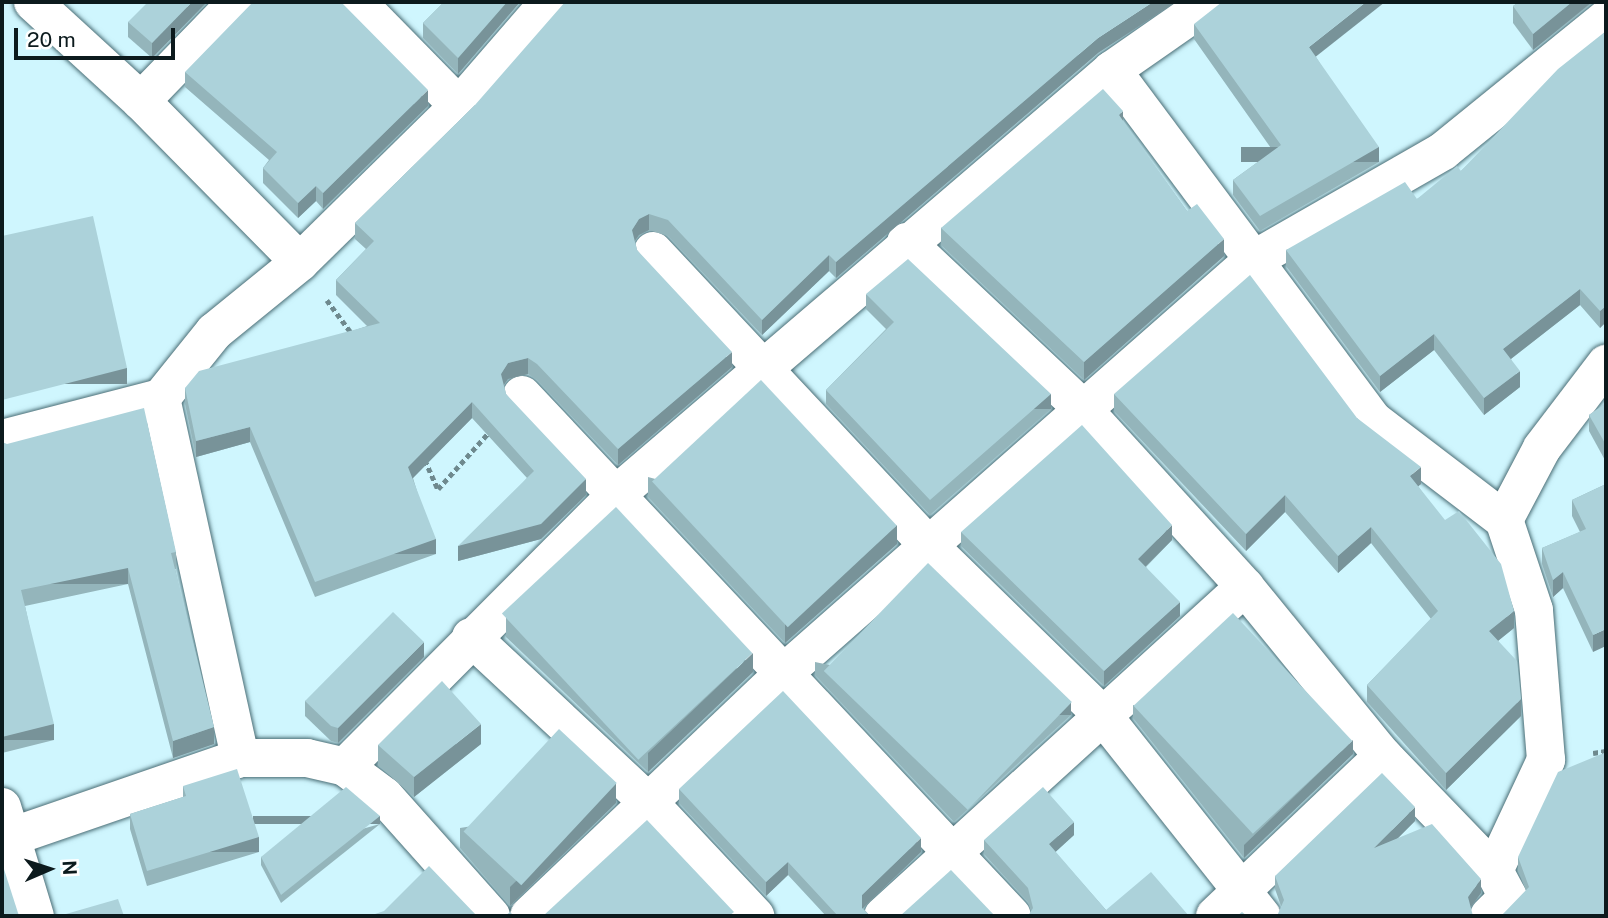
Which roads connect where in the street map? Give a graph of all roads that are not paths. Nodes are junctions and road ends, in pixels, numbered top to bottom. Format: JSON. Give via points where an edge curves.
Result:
{"nodes":[{"id":1,"x":33,"y":2,"type":"edge"},
{"id":2,"x":237,"y":2,"type":"edge"},
{"id":3,"x":357,"y":2,"type":"edge"},
{"id":4,"x":549,"y":2,"type":"edge"},
{"id":5,"x":1210,"y":2,"type":"edge"},
{"id":6,"x":1606,"y":19,"type":"edge"},
{"id":7,"x":1112,"y":70,"type":"junction"},
{"id":8,"x":141,"y":101,"type":"junction"},
{"id":9,"x":459,"y":106,"type":"junction"},
{"id":10,"x":906,"y":242,"type":"junction"},
{"id":11,"x":653,"y":251,"type":"dead end"},
{"id":12,"x":1253,"y":260,"type":"junction"},
{"id":13,"x":300,"y":262,"type":"junction"},
{"id":14,"x":1606,"y":364,"type":"edge"},
{"id":15,"x":766,"y":366,"type":"junction"},
{"id":16,"x":522,"y":396,"type":"road end"},
{"id":17,"x":161,"y":398,"type":"junction"},
{"id":18,"x":1080,"y":406,"type":"junction"},
{"id":19,"x":2,"y":439,"type":"edge"},
{"id":20,"x":618,"y":493,"type":"junction"},
{"id":21,"x":1504,"y":520,"type":"junction"},
{"id":22,"x":927,"y":544,"type":"junction"},
{"id":23,"x":1245,"y":587,"type":"junction"},
{"id":24,"x":471,"y":638,"type":"junction"},
{"id":25,"x":785,"y":672,"type":"junction"},
{"id":26,"x":1104,"y":717,"type":"junction"},
{"id":27,"x":1383,"y":756,"type":"junction"},
{"id":28,"x":240,"y":758,"type":"junction"},
{"id":29,"x":345,"y":767,"type":"junction"},
{"id":30,"x":650,"y":804,"type":"junction"},
{"id":31,"x":5,"y":828,"type":"edge"},
{"id":32,"x":956,"y":853,"type":"junction"},
{"id":33,"x":1504,"y":900,"type":"edge"},
{"id":34,"x":1238,"y":908,"type":"edge"},
{"id":35,"x":36,"y":916,"type":"edge"},
{"id":36,"x":491,"y":916,"type":"edge"},
{"id":37,"x":529,"y":916,"type":"edge"},
{"id":38,"x":755,"y":916,"type":"edge"},
{"id":39,"x":883,"y":916,"type":"edge"},
{"id":40,"x":1012,"y":916,"type":"edge"}],
"edges":[{"from":1,"to":8,"type":"street"},
{"from":2,"to":8,"type":"street"},
{"from":3,"to":9,"type":"street"},
{"from":4,"to":9,"type":"street"},
{"from":5,"to":7,"type":"street"},
{"from":6,"to":12,"type":"street","via":[[1443,151]]},
{"from":7,"to":10,"type":"street"},
{"from":7,"to":12,"type":"street"},
{"from":8,"to":13,"type":"street"},
{"from":9,"to":13,"type":"street"},
{"from":10,"to":15,"type":"street"},
{"from":10,"to":18,"type":"street"},
{"from":11,"to":15,"type":"street"},
{"from":12,"to":18,"type":"street"},
{"from":12,"to":21,"type":"street","via":[[1374,421]]},
{"from":13,"to":17,"type":"street","via":[[214,332]]},
{"from":14,"to":21,"type":"street","via":[[1542,449]]},
{"from":15,"to":20,"type":"street"},
{"from":15,"to":22,"type":"street"},
{"from":16,"to":20,"type":"street"},
{"from":17,"to":19,"type":"street"},
{"from":17,"to":28,"type":"street"},
{"from":18,"to":22,"type":"street"},
{"from":18,"to":23,"type":"street"},
{"from":20,"to":24,"type":"street"},
{"from":20,"to":25,"type":"street"},
{"from":21,"to":33,"type":"street","via":[[1534,610],[1546,760]]},
{"from":22,"to":25,"type":"street"},
{"from":22,"to":26,"type":"street"},
{"from":23,"to":26,"type":"street"},
{"from":23,"to":27,"type":"street"},
{"from":24,"to":29,"type":"street"},
{"from":24,"to":30,"type":"street"},
{"from":25,"to":30,"type":"street"},
{"from":25,"to":32,"type":"street"},
{"from":26,"to":32,"type":"street"},
{"from":26,"to":34,"type":"street"},
{"from":27,"to":33,"type":"street"},
{"from":27,"to":34,"type":"street"},
{"from":28,"to":29,"type":"street","via":[[307,758]]},
{"from":28,"to":31,"type":"street"},
{"from":29,"to":36,"type":"street","via":[[384,796]]},
{"from":30,"to":37,"type":"street"},
{"from":30,"to":38,"type":"street"},
{"from":31,"to":35,"type":"street"},
{"from":32,"to":39,"type":"street"},
{"from":32,"to":40,"type":"street"}]}
